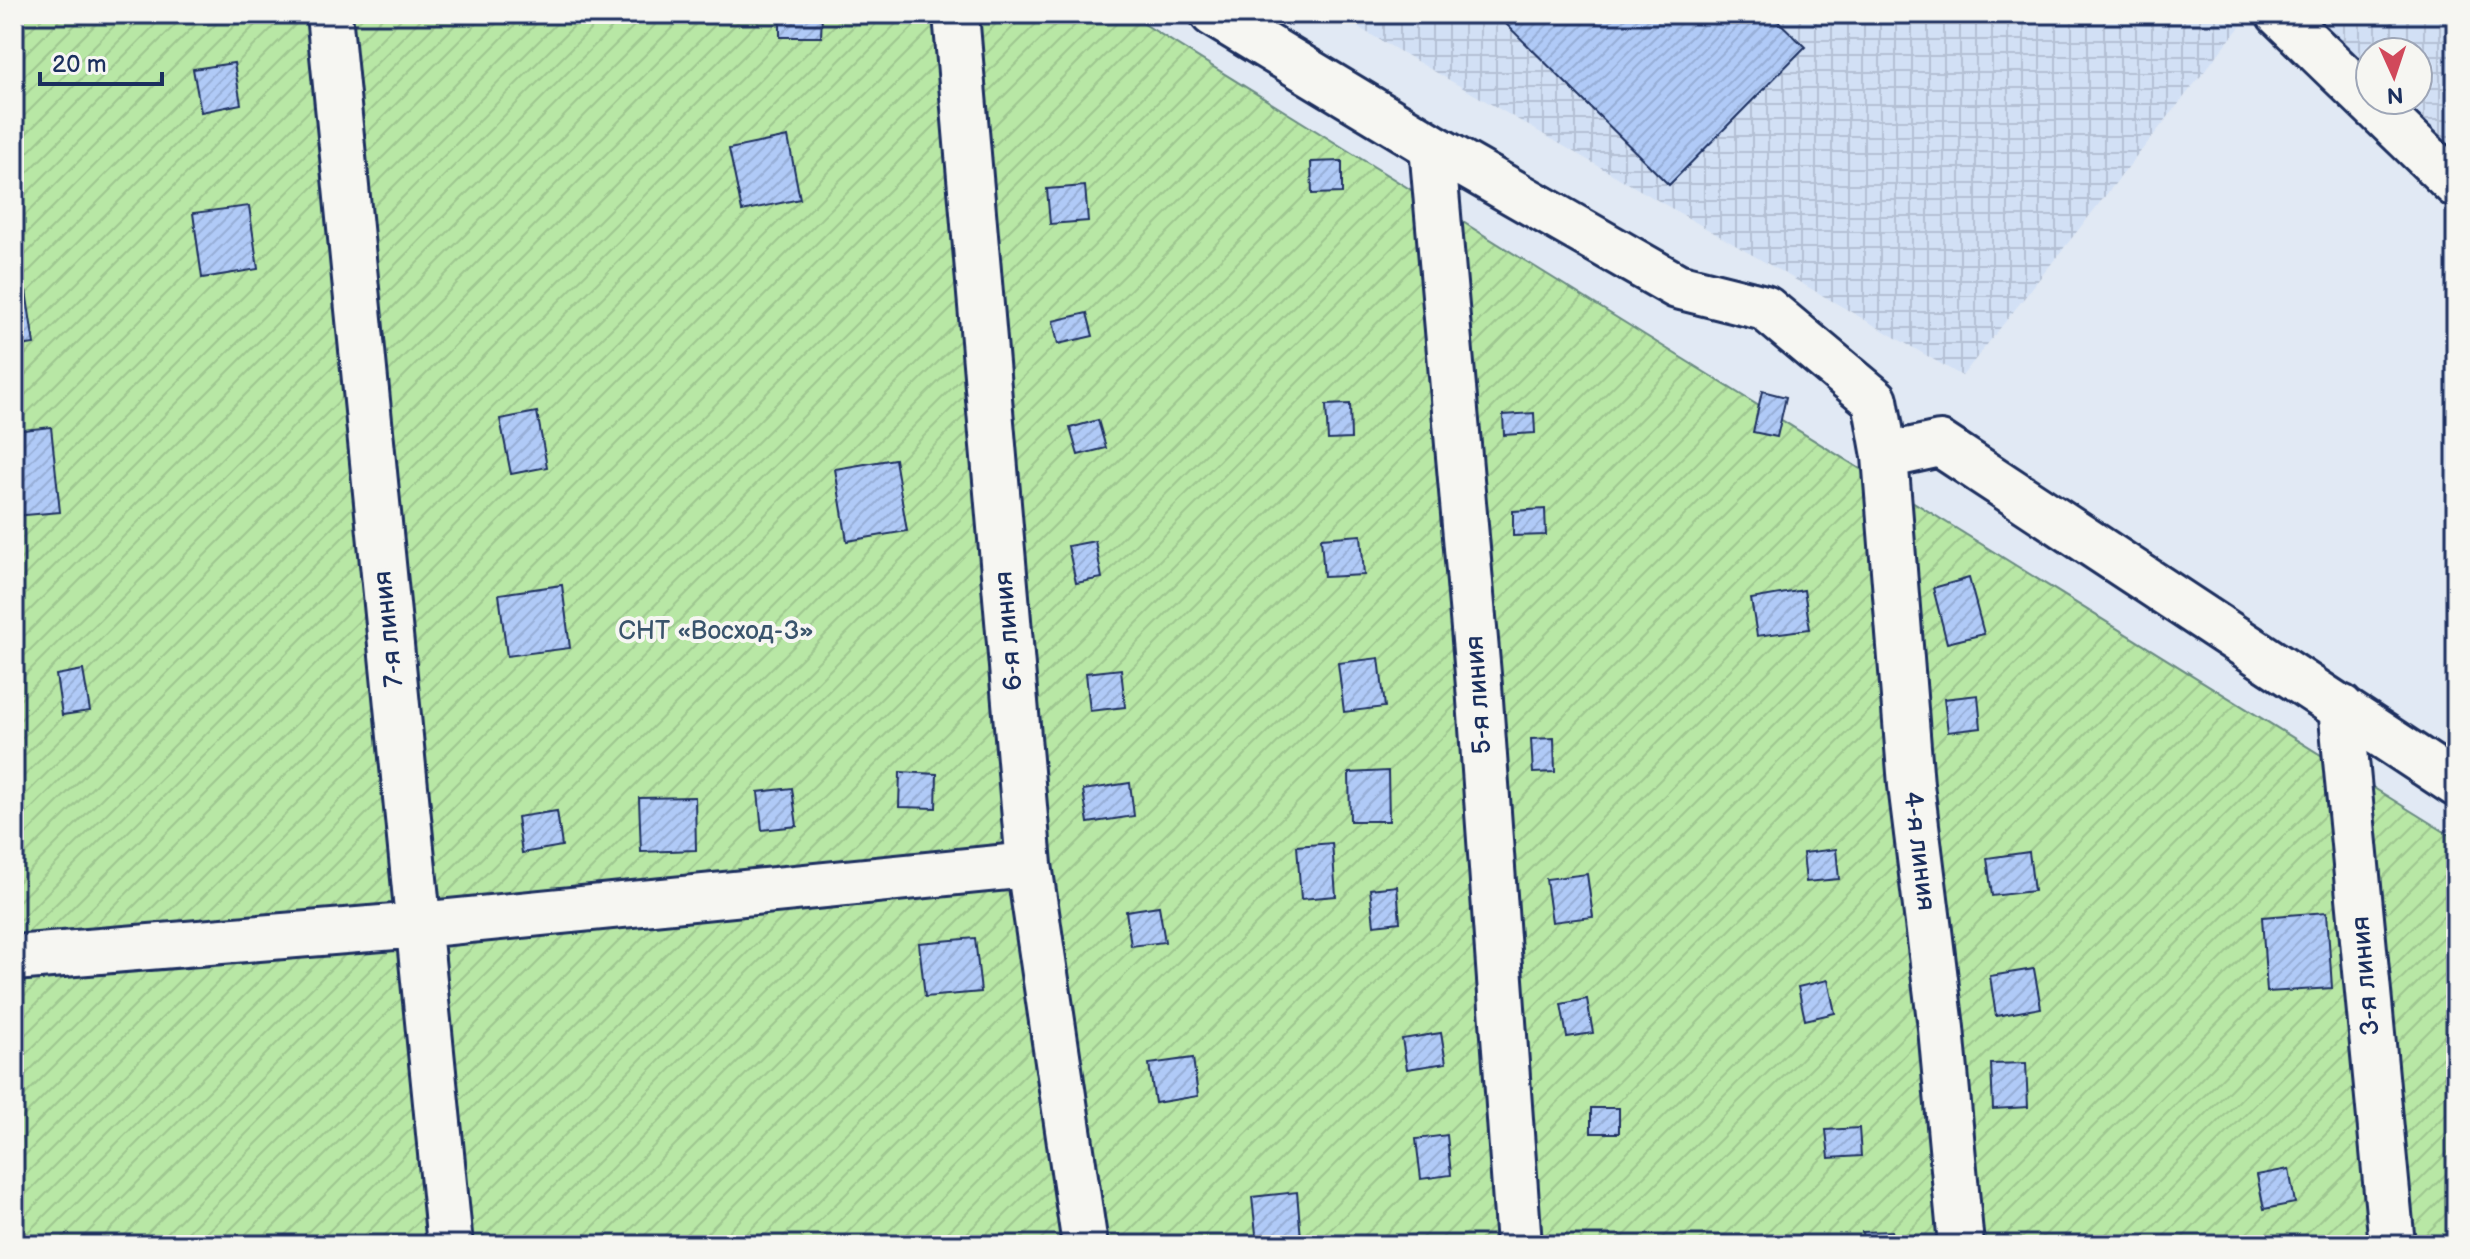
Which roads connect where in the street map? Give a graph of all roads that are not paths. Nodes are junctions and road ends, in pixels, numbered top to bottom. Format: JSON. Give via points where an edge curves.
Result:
{"nodes":[{"id":1,"x":329,"y":14,"type":"edge"},
{"id":2,"x":956,"y":14,"type":"edge"},
{"id":3,"x":1213,"y":14,"type":"edge"},
{"id":4,"x":2279,"y":14,"type":"edge"},
{"id":5,"x":1432,"y":146,"type":"junction"},
{"id":6,"x":2456,"y":185,"type":"edge"},
{"id":7,"x":1885,"y":456,"type":"junction"},
{"id":8,"x":2341,"y":707,"type":"junction"},
{"id":9,"x":2456,"y":784,"type":"edge"},
{"id":10,"x":1029,"y":865,"type":"junction"},
{"id":11,"x":419,"y":925,"type":"junction"},
{"id":12,"x":14,"y":958,"type":"edge"},
{"id":13,"x":450,"y":1245,"type":"edge"},
{"id":14,"x":1085,"y":1245,"type":"edge"},
{"id":15,"x":1519,"y":1245,"type":"edge"},
{"id":16,"x":1961,"y":1245,"type":"edge"},
{"id":17,"x":2392,"y":1245,"type":"edge"}],
"edges":[{"from":1,"to":11,"type":"street","name":"7-я линия"},
{"from":2,"to":10,"type":"street","name":"6-я линия"},
{"from":3,"to":5,"type":"street","name":"4-я линия"},
{"from":4,"to":6,"type":"street"},
{"from":5,"to":7,"type":"street","name":"4-я линия","via":[[1677,286],[1765,308],[1875,400]]},
{"from":5,"to":15,"type":"street","name":"5-я линия","via":[[1479,686]]},
{"from":7,"to":8,"type":"street","via":[[1940,444]]},
{"from":7,"to":16,"type":"street","name":"4-я линия","via":[[1911,785]]},
{"from":8,"to":9,"type":"street"},
{"from":8,"to":17,"type":"street","name":"3-я линия"},
{"from":10,"to":11,"type":"street"},
{"from":10,"to":14,"type":"street","name":"6-я линия"},
{"from":11,"to":12,"type":"street"},
{"from":11,"to":13,"type":"street","name":"7-я линия"}]}
